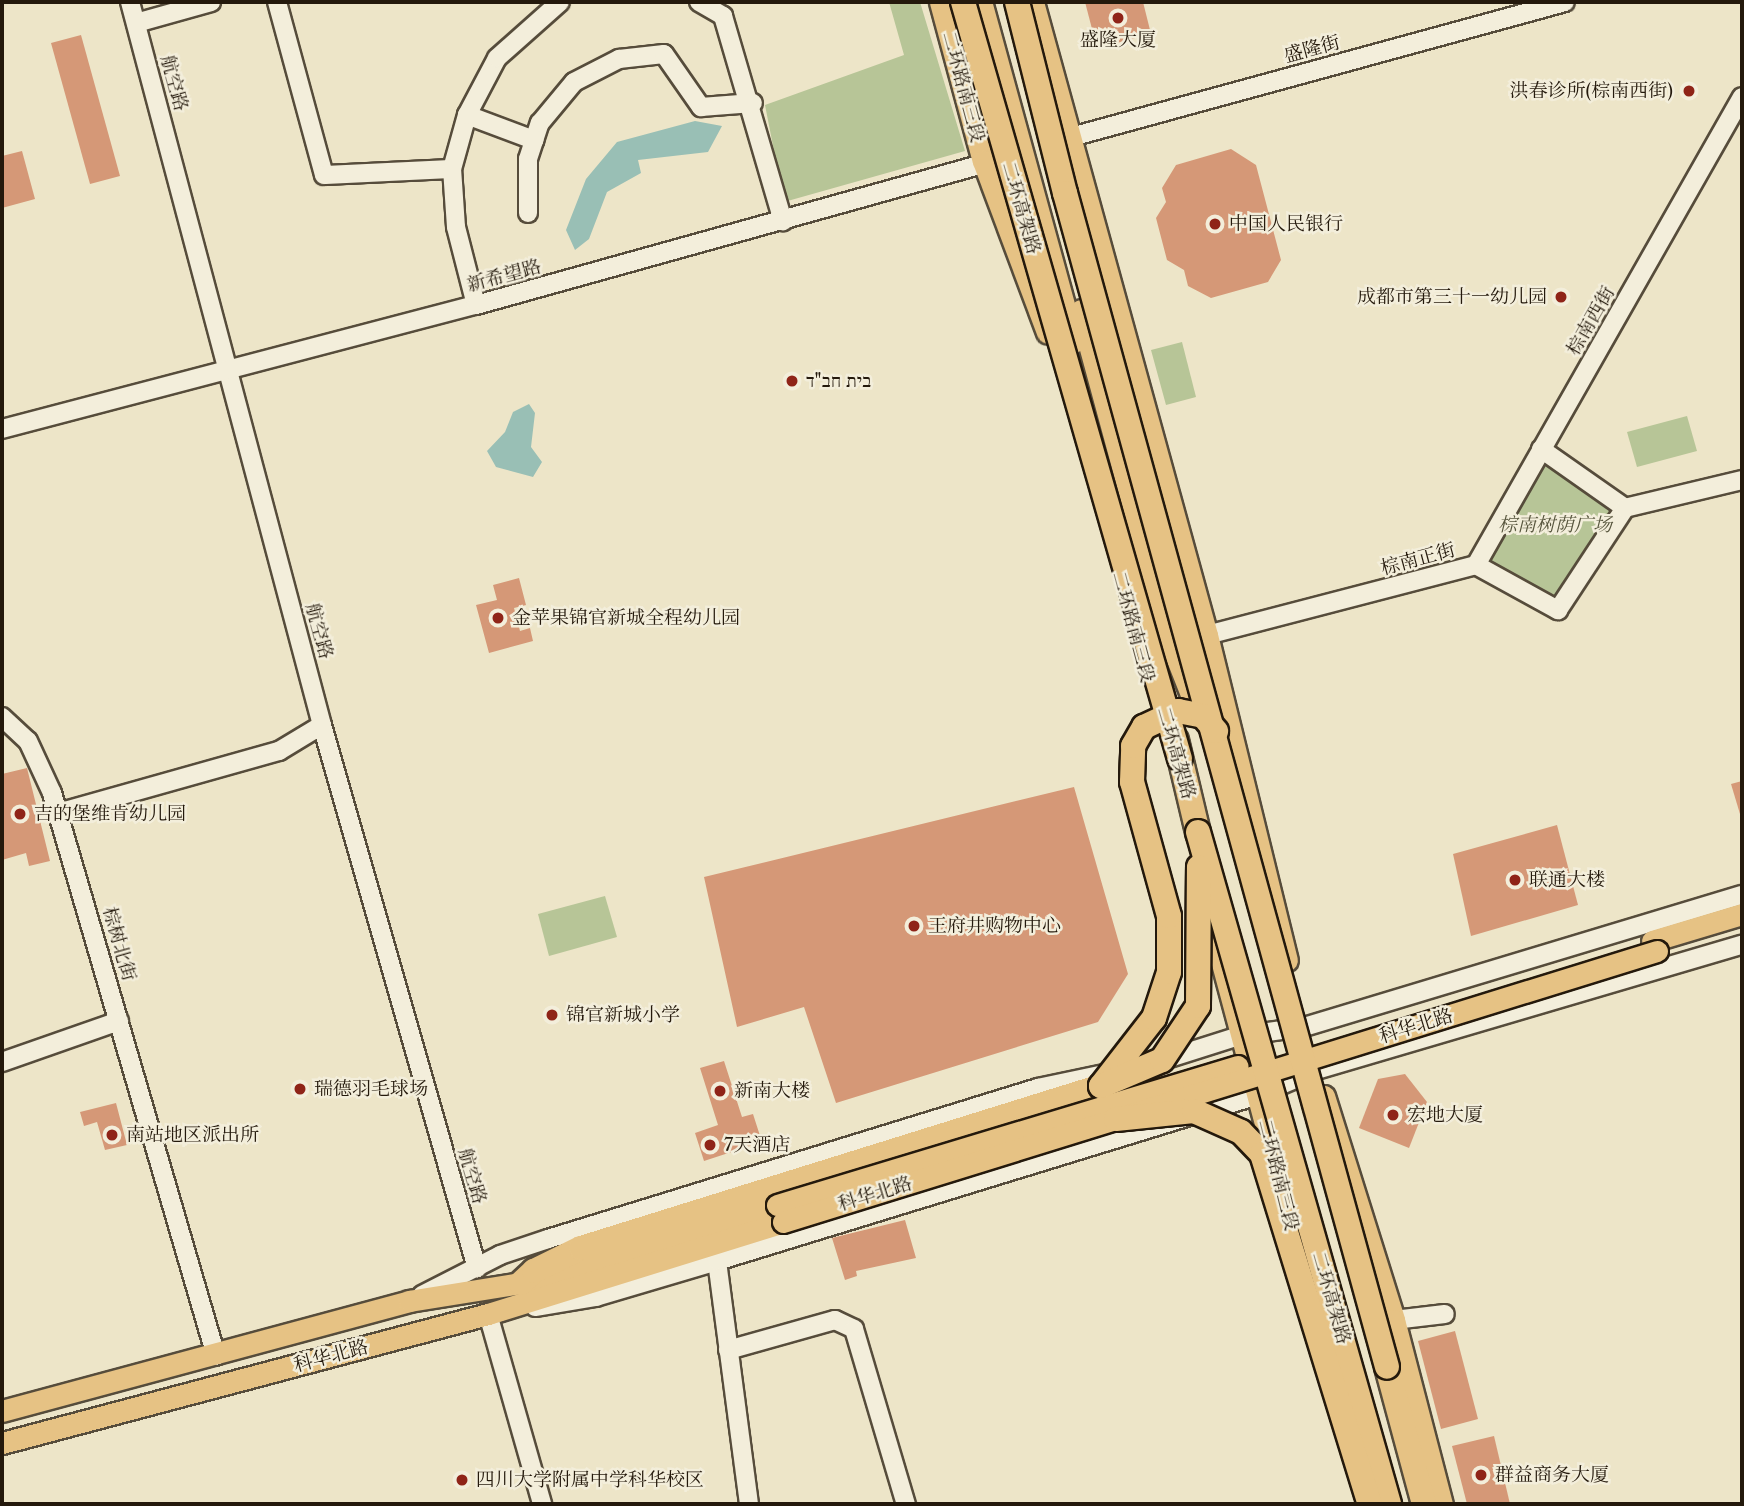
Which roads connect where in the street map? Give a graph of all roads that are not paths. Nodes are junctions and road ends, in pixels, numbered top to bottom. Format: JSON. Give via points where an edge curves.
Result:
{"nodes":[{"id":1,"x":130,"y":2,"type":"edge"},
{"id":2,"x":211,"y":2,"type":"edge"},
{"id":3,"x":277,"y":2,"type":"edge"},
{"id":4,"x":560,"y":2,"type":"edge"},
{"id":5,"x":699,"y":2,"type":"edge"},
{"id":6,"x":971,"y":2,"type":"edge"},
{"id":7,"x":979,"y":2,"type":"edge"},
{"id":8,"x":997,"y":2,"type":"edge"},
{"id":9,"x":1006,"y":2,"type":"edge"},
{"id":10,"x":1017,"y":2,"type":"edge"},
{"id":11,"x":1033,"y":2,"type":"edge"},
{"id":12,"x":1565,"y":2,"type":"edge"},
{"id":13,"x":948,"y":6,"type":"edge"},
{"id":14,"x":136,"y":23,"type":"junction"},
{"id":15,"x":1742,"y":97,"type":"edge"},
{"id":16,"x":753,"y":103,"type":"junction"},
{"id":17,"x":467,"y":115,"type":"junction"},
{"id":18,"x":1071,"y":137,"type":"junction"},
{"id":19,"x":534,"y":140,"type":"junction"},
{"id":20,"x":1015,"y":155,"type":"junction"},
{"id":21,"x":984,"y":161,"type":"junction"},
{"id":22,"x":452,"y":169,"type":"junction"},
{"id":23,"x":528,"y":213,"type":"dead end"},
{"id":24,"x":783,"y":221,"type":"junction"},
{"id":25,"x":476,"y":305,"type":"junction"},
{"id":26,"x":229,"y":368,"type":"junction"},
{"id":27,"x":1072,"y":398,"type":"junction"},
{"id":28,"x":2,"y":429,"type":"edge"},
{"id":29,"x":1541,"y":449,"type":"junction"},
{"id":30,"x":1742,"y":480,"type":"edge"},
{"id":31,"x":1625,"y":508,"type":"junction"},
{"id":32,"x":1476,"y":565,"type":"junction"},
{"id":33,"x":1207,"y":635,"type":"junction"},
{"id":34,"x":2,"y":716,"type":"edge"},
{"id":35,"x":322,"y":725,"type":"junction"},
{"id":36,"x":1180,"y":759,"type":"junction"},
{"id":37,"x":1222,"y":766,"type":"junction"},
{"id":38,"x":58,"y":813,"type":"junction"},
{"id":39,"x":1198,"y":832,"type":"junction"},
{"id":40,"x":1742,"y":895,"type":"edge"},
{"id":41,"x":1742,"y":914,"type":"edge"},
{"id":42,"x":1742,"y":926,"type":"edge"},
{"id":43,"x":1655,"y":946,"type":"junction"},
{"id":44,"x":1742,"y":946,"type":"edge"},
{"id":45,"x":120,"y":1021,"type":"junction"},
{"id":46,"x":1304,"y":1027,"type":"junction"},
{"id":47,"x":1239,"y":1036,"type":"junction"},
{"id":48,"x":2,"y":1062,"type":"edge"},
{"id":49,"x":1316,"y":1070,"type":"junction"},
{"id":50,"x":1101,"y":1086,"type":"junction"},
{"id":51,"x":1258,"y":1095,"type":"junction"},
{"id":52,"x":1116,"y":1119,"type":"junction"},
{"id":53,"x":780,"y":1214,"type":"junction"},
{"id":54,"x":717,"y":1261,"type":"junction"},
{"id":55,"x":477,"y":1268,"type":"junction"},
{"id":56,"x":521,"y":1283,"type":"junction"},
{"id":57,"x":409,"y":1301,"type":"junction"},
{"id":58,"x":488,"y":1314,"type":"junction"},
{"id":59,"x":1445,"y":1314,"type":"dead end"},
{"id":60,"x":1394,"y":1320,"type":"junction"},
{"id":61,"x":728,"y":1350,"type":"junction"},
{"id":62,"x":216,"y":1356,"type":"junction"},
{"id":63,"x":1387,"y":1367,"type":"junction"},
{"id":64,"x":2,"y":1411,"type":"edge"},
{"id":65,"x":2,"y":1443,"type":"edge"},
{"id":66,"x":542,"y":1504,"type":"edge"},
{"id":67,"x":750,"y":1504,"type":"edge"},
{"id":68,"x":906,"y":1504,"type":"edge"},
{"id":69,"x":1368,"y":1504,"type":"edge"},
{"id":70,"x":1389,"y":1504,"type":"edge"},
{"id":71,"x":1424,"y":1504,"type":"edge"},
{"id":72,"x":1442,"y":1504,"type":"edge"}],
"edges":[{"from":1,"to":14,"type":"street","name":"航空路"},
{"from":2,"to":14,"type":"street"},
{"from":3,"to":22,"type":"street","via":[[324,175]]},
{"from":4,"to":17,"type":"street","via":[[497,58]]},
{"from":5,"to":16,"type":"street","via":[[723,16]]},
{"from":6,"to":20,"type":"main road"},
{"from":7,"to":36,"type":"highway","bridge":true,"via":[[1154,639]]},
{"from":8,"to":37,"type":"highway","bridge":true,"via":[[1171,639]]},
{"from":9,"to":18,"type":"main road","via":[[1029,91]]},
{"from":10,"to":37,"type":"highway","name":"二环高架路","bridge":true},
{"from":11,"to":18,"type":"main road"},
{"from":12,"to":18,"type":"street","name":"盛隆街"},
{"from":13,"to":21,"type":"main road","name":"二环路南三段"},
{"from":13,"to":36,"type":"highway","name":"二环高架路","bridge":true},
{"from":14,"to":26,"type":"street","name":"航空路"},
{"from":15,"to":29,"type":"street","name":"棕南西街"},
{"from":16,"to":19,"type":"street","via":[[701,107],[664,54],[618,59],[574,82],[540,123]]},
{"from":16,"to":24,"type":"street"},
{"from":17,"to":19,"type":"street"},
{"from":17,"to":22,"type":"street"},
{"from":18,"to":33,"type":"main road"},
{"from":19,"to":23,"type":"street","via":[[528,159]]},
{"from":20,"to":21,"type":"street","name":"新希望路"},
{"from":20,"to":27,"type":"main road"},
{"from":21,"to":24,"type":"street","name":"新希望路"},
{"from":21,"to":27,"type":"main road","name":"二环路南三段"},
{"from":22,"to":25,"type":"street","via":[[456,227]]},
{"from":24,"to":25,"type":"street","name":"新希望路"},
{"from":25,"to":26,"type":"street","name":"新希望路"},
{"from":26,"to":28,"type":"street","name":"新希望路"},
{"from":26,"to":35,"type":"street","name":"航空路"},
{"from":27,"to":47,"type":"main road","name":"二环路南三段"},
{"from":29,"to":31,"type":"street"},
{"from":29,"to":32,"type":"street","name":"棕南西街"},
{"from":30,"to":31,"type":"street"},
{"from":31,"to":32,"type":"street","name":"棕南正街","via":[[1558,610]]},
{"from":32,"to":33,"type":"street","name":"棕南正街"},
{"from":33,"to":46,"type":"main road"},
{"from":34,"to":38,"type":"street","name":"棕树北街","via":[[28,741]]},
{"from":35,"to":38,"type":"street","via":[[279,751]]},
{"from":35,"to":55,"type":"street","name":"航空路"},
{"from":36,"to":39,"type":"highway","name":"二环高架路"},
{"from":37,"to":63,"type":"highway","name":"二环高架路","bridge":true},
{"from":38,"to":45,"type":"street","name":"棕树北街"},
{"from":39,"to":50,"type":"highway","bridge":true,"via":[[1202,974],[1198,1006],[1162,1060]]},
{"from":39,"to":70,"type":"highway","name":"二环高架路","bridge":true},
{"from":40,"to":46,"type":"street"},
{"from":41,"to":43,"type":"main road","name":"科华北路"},
{"from":42,"to":43,"type":"main road","name":"科华北路"},
{"from":43,"to":52,"type":"main road","name":"科华北路","bridge":true},
{"from":43,"to":53,"type":"main road","bridge":true},
{"from":44,"to":49,"type":"street"},
{"from":45,"to":48,"type":"street"},
{"from":45,"to":62,"type":"street","name":"棕树北街"},
{"from":46,"to":47,"type":"street"},
{"from":46,"to":49,"type":"main road"},
{"from":47,"to":51,"type":"main road","name":"二环路南三段"},
{"from":47,"to":55,"type":"street","via":[[1168,1060],[1025,1092],[548,1239]]},
{"from":49,"to":51,"type":"street"},
{"from":49,"to":60,"type":"main road"},
{"from":50,"to":56,"type":"highway","via":[[581,1248]]},
{"from":50,"to":63,"type":"highway","bridge":true,"via":[[1154,1018],[1169,972],[1169,916],[1132,782],[1133,746],[1144,727],[1165,714],[1203,716],[1224,740],[1234,764],[1333,1130]]},
{"from":51,"to":54,"type":"street"},
{"from":51,"to":69,"type":"main road","name":"二环路南三段"},
{"from":52,"to":53,"type":"main road","name":"科华北路","bridge":true},
{"from":52,"to":69,"type":"highway","bridge":true,"via":[[1194,1111],[1241,1132],[1262,1154]]},
{"from":53,"to":56,"type":"main road","name":"科华北路"},
{"from":53,"to":58,"type":"main road","name":"科华北路"},
{"from":54,"to":58,"type":"street","via":[[596,1297]]},
{"from":54,"to":61,"type":"street"},
{"from":55,"to":57,"type":"street"},
{"from":56,"to":57,"type":"main road","name":"科华北路"},
{"from":57,"to":62,"type":"main road","name":"科华北路"},
{"from":58,"to":65,"type":"main road","name":"科华北路"},
{"from":58,"to":66,"type":"street"},
{"from":59,"to":60,"type":"street"},
{"from":60,"to":72,"type":"main road"},
{"from":61,"to":67,"type":"street"},
{"from":61,"to":68,"type":"street","via":[[835,1320],[854,1329]]},
{"from":62,"to":64,"type":"main road","name":"科华北路"},
{"from":63,"to":71,"type":"highway","name":"二环高架路"}]}
